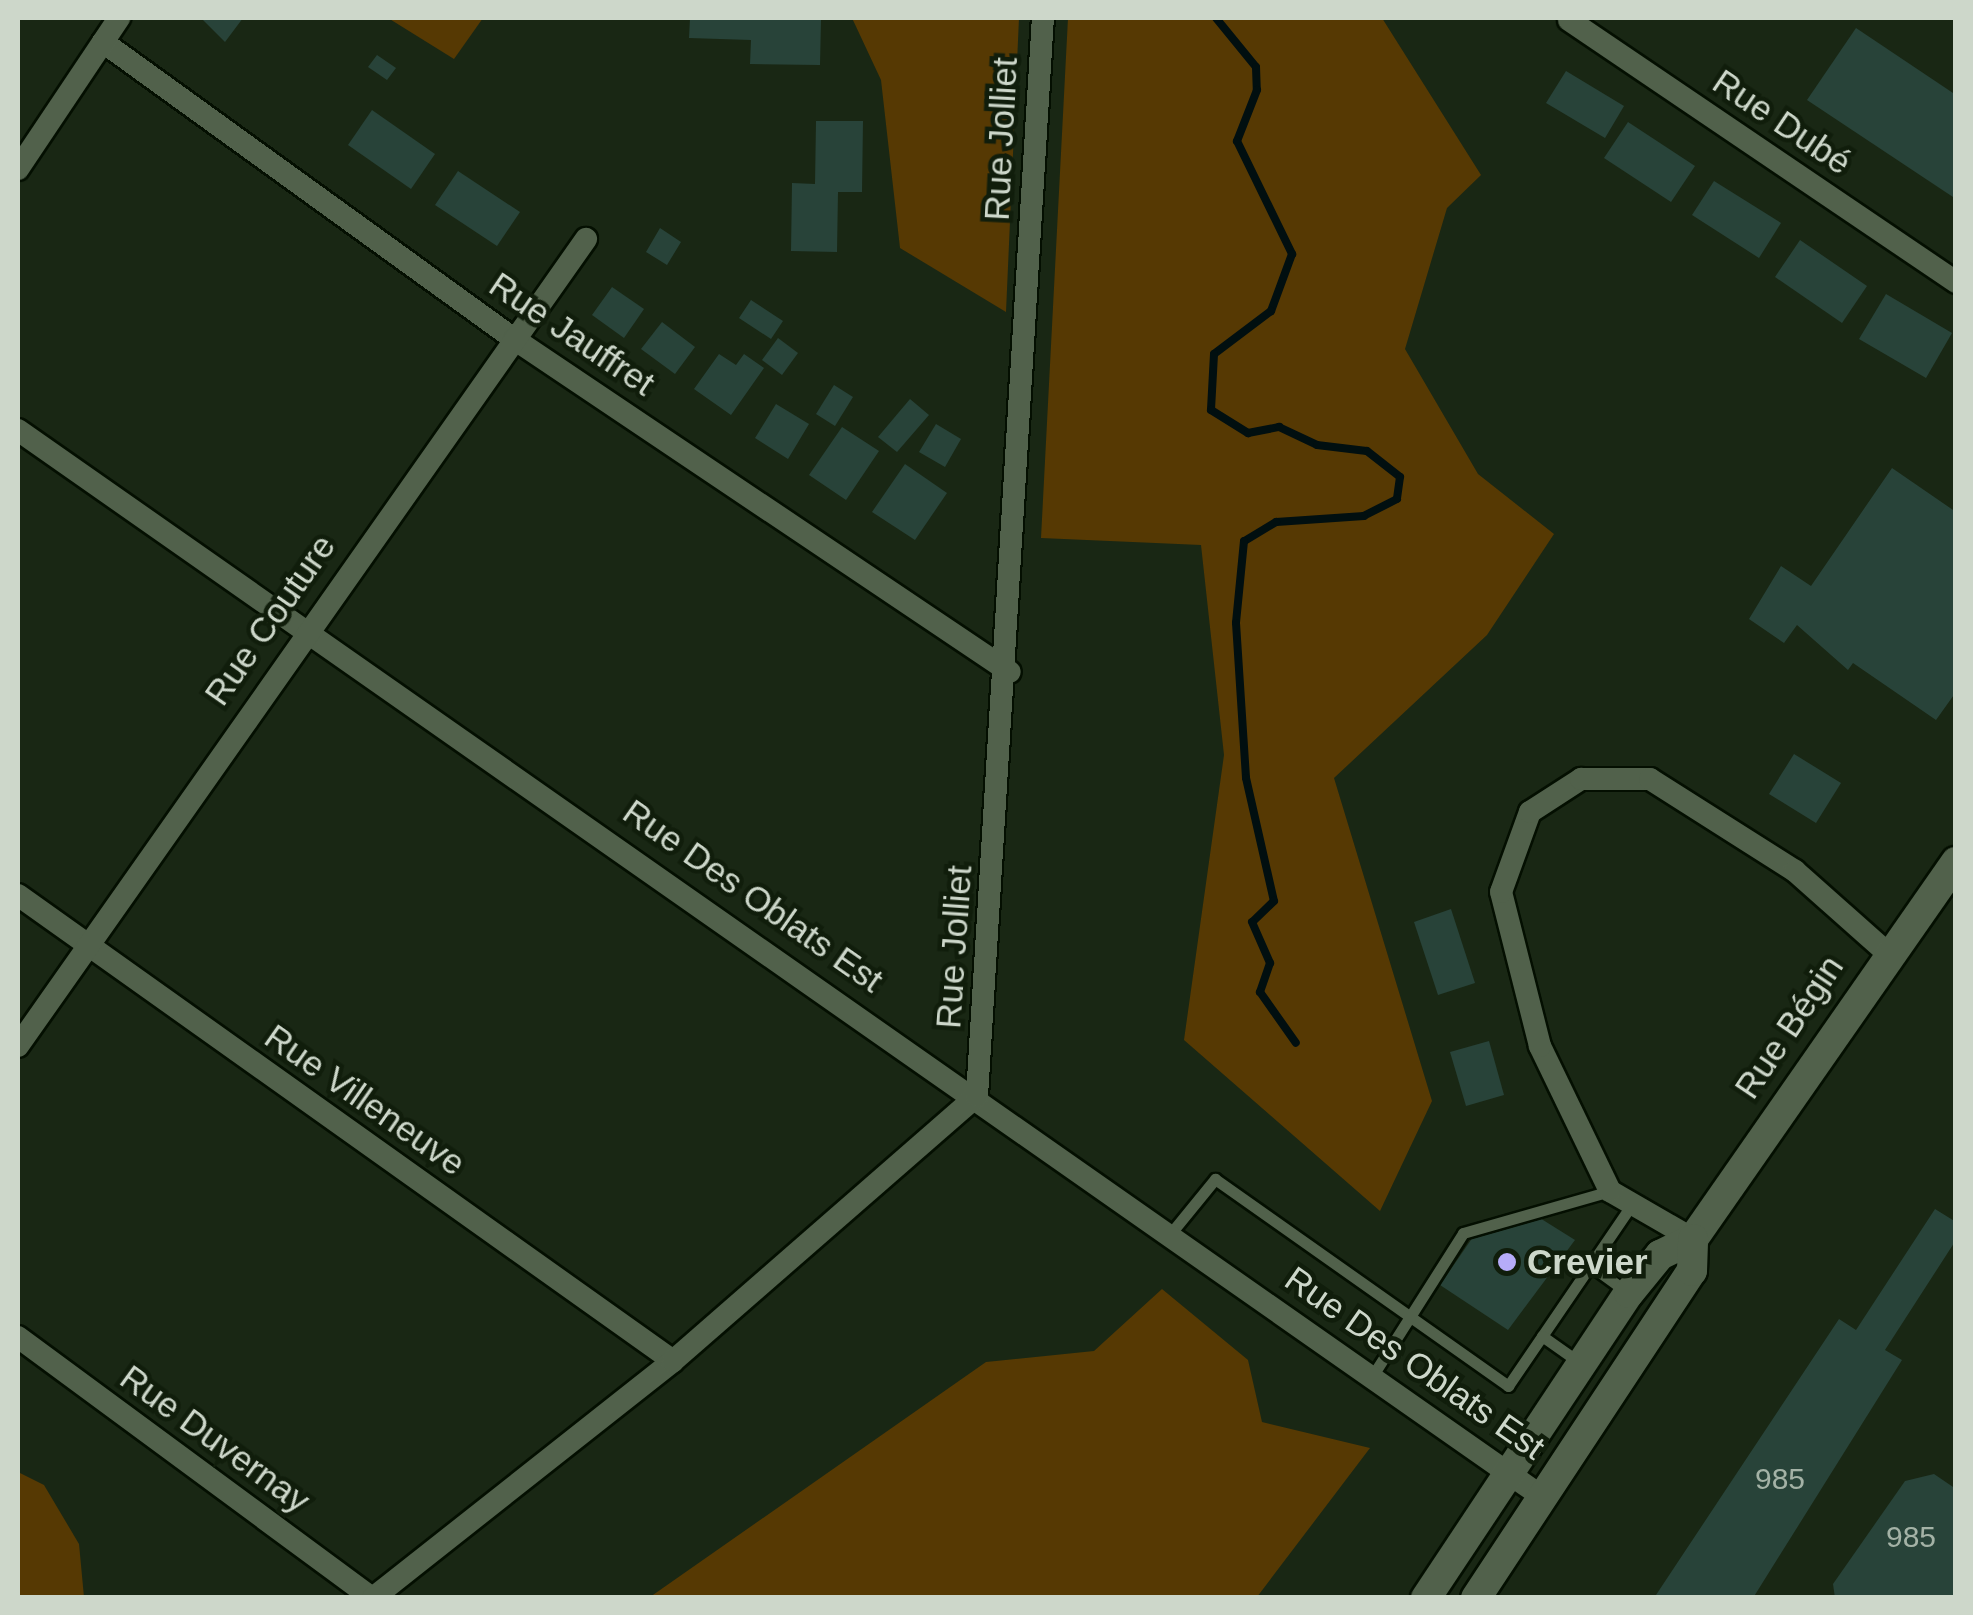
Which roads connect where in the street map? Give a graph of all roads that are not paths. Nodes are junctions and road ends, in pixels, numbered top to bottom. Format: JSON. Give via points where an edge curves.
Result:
{"nodes":[{"id":1,"x":119,"y":18,"type":"edge"},
{"id":2,"x":1042,"y":18,"type":"edge"},
{"id":3,"x":1569,"y":20,"type":"dead end"},
{"id":4,"x":103,"y":42,"type":"junction"},
{"id":5,"x":18,"y":169,"type":"edge"},
{"id":6,"x":586,"y":239,"type":"dead end"},
{"id":7,"x":1956,"y":282,"type":"edge"},
{"id":8,"x":514,"y":339,"type":"junction"},
{"id":9,"x":18,"y":430,"type":"edge"},
{"id":10,"x":308,"y":626,"type":"junction"},
{"id":11,"x":1010,"y":672,"type":"junction"},
{"id":12,"x":1956,"y":862,"type":"edge"},
{"id":13,"x":18,"y":895,"type":"edge"},
{"id":14,"x":86,"y":946,"type":"junction"},
{"id":15,"x":1885,"y":952,"type":"junction"},
{"id":16,"x":18,"y":1046,"type":"edge"},
{"id":17,"x":977,"y":1096,"type":"junction"},
{"id":18,"x":1610,"y":1190,"type":"junction"},
{"id":19,"x":1632,"y":1204,"type":"junction"},
{"id":20,"x":1171,"y":1233,"type":"junction"},
{"id":21,"x":1692,"y":1238,"type":"junction"},
{"id":22,"x":1590,"y":1265,"type":"junction"},
{"id":23,"x":1629,"y":1293,"type":"junction"},
{"id":24,"x":1404,"y":1314,"type":"junction"},
{"id":25,"x":1542,"y":1336,"type":"junction"},
{"id":26,"x":18,"y":1338,"type":"edge"},
{"id":27,"x":673,"y":1361,"type":"junction"},
{"id":28,"x":1582,"y":1364,"type":"junction"},
{"id":29,"x":1373,"y":1376,"type":"junction"},
{"id":30,"x":1508,"y":1472,"type":"junction"},
{"id":31,"x":1541,"y":1496,"type":"junction"},
{"id":32,"x":372,"y":1598,"type":"edge"},
{"id":33,"x":1426,"y":1598,"type":"edge"},
{"id":34,"x":1476,"y":1598,"type":"edge"}],
"edges":[{"from":1,"to":4,"type":"street"},
{"from":2,"to":11,"type":"street","name":"Rue Jolliet"},
{"from":3,"to":7,"type":"street","name":"Rue Dubé"},
{"from":4,"to":5,"type":"street"},
{"from":4,"to":8,"type":"street","name":"Rue Jauffret"},
{"from":6,"to":8,"type":"street","name":"Rue Couture"},
{"from":8,"to":10,"type":"street","name":"Rue Couture"},
{"from":8,"to":11,"type":"street","name":"Rue Jauffret"},
{"from":9,"to":10,"type":"street","name":"Rue Des Oblats Est"},
{"from":10,"to":14,"type":"street","name":"Rue Couture"},
{"from":10,"to":17,"type":"street","name":"Rue Des Oblats Est"},
{"from":11,"to":17,"type":"street","name":"Rue Jolliet"},
{"from":12,"to":15,"type":"street","name":"Rue Bégin"},
{"from":13,"to":14,"type":"street","name":"Rue Villeneuve"},
{"from":14,"to":16,"type":"street","name":"Rue Couture"},
{"from":14,"to":27,"type":"street","name":"Rue Villeneuve"},
{"from":15,"to":18,"type":"street","via":[[1795,870],[1650,779],[1581,779],[1530,812],[1502,892],[1540,1046]]},
{"from":15,"to":21,"type":"street","name":"Rue Bégin"},
{"from":17,"to":20,"type":"street","name":"Rue Des Oblats Est"},
{"from":17,"to":27,"type":"street"},
{"from":18,"to":19,"type":"street"},
{"from":18,"to":24,"type":"lane","via":[[1463,1233]]},
{"from":19,"to":21,"type":"street"},
{"from":19,"to":22,"type":"lane"},
{"from":20,"to":24,"type":"lane","via":[[1215,1179]]},
{"from":20,"to":29,"type":"street","name":"Rue Des Oblats Est"},
{"from":21,"to":23,"type":"street","name":"Rue Bégin","via":[[1660,1255]]},
{"from":21,"to":31,"type":"street","name":"Rue Bégin","via":[[1692,1270]]},
{"from":22,"to":23,"type":"lane"},
{"from":22,"to":25,"type":"lane"},
{"from":23,"to":28,"type":"street","name":"Rue Bégin"},
{"from":24,"to":25,"type":"lane","via":[[1508,1386]]},
{"from":24,"to":29,"type":"lane"},
{"from":25,"to":28,"type":"lane"},
{"from":26,"to":32,"type":"street","name":"Rue Duvernay"},
{"from":27,"to":32,"type":"street"},
{"from":28,"to":30,"type":"street","name":"Rue Bégin"},
{"from":29,"to":30,"type":"street","name":"Rue Des Oblats Est"},
{"from":30,"to":31,"type":"street","name":"Rue Des Oblats Est"},
{"from":30,"to":33,"type":"street","name":"Rue Bégin"},
{"from":31,"to":34,"type":"street","name":"Rue Bégin"}]}
